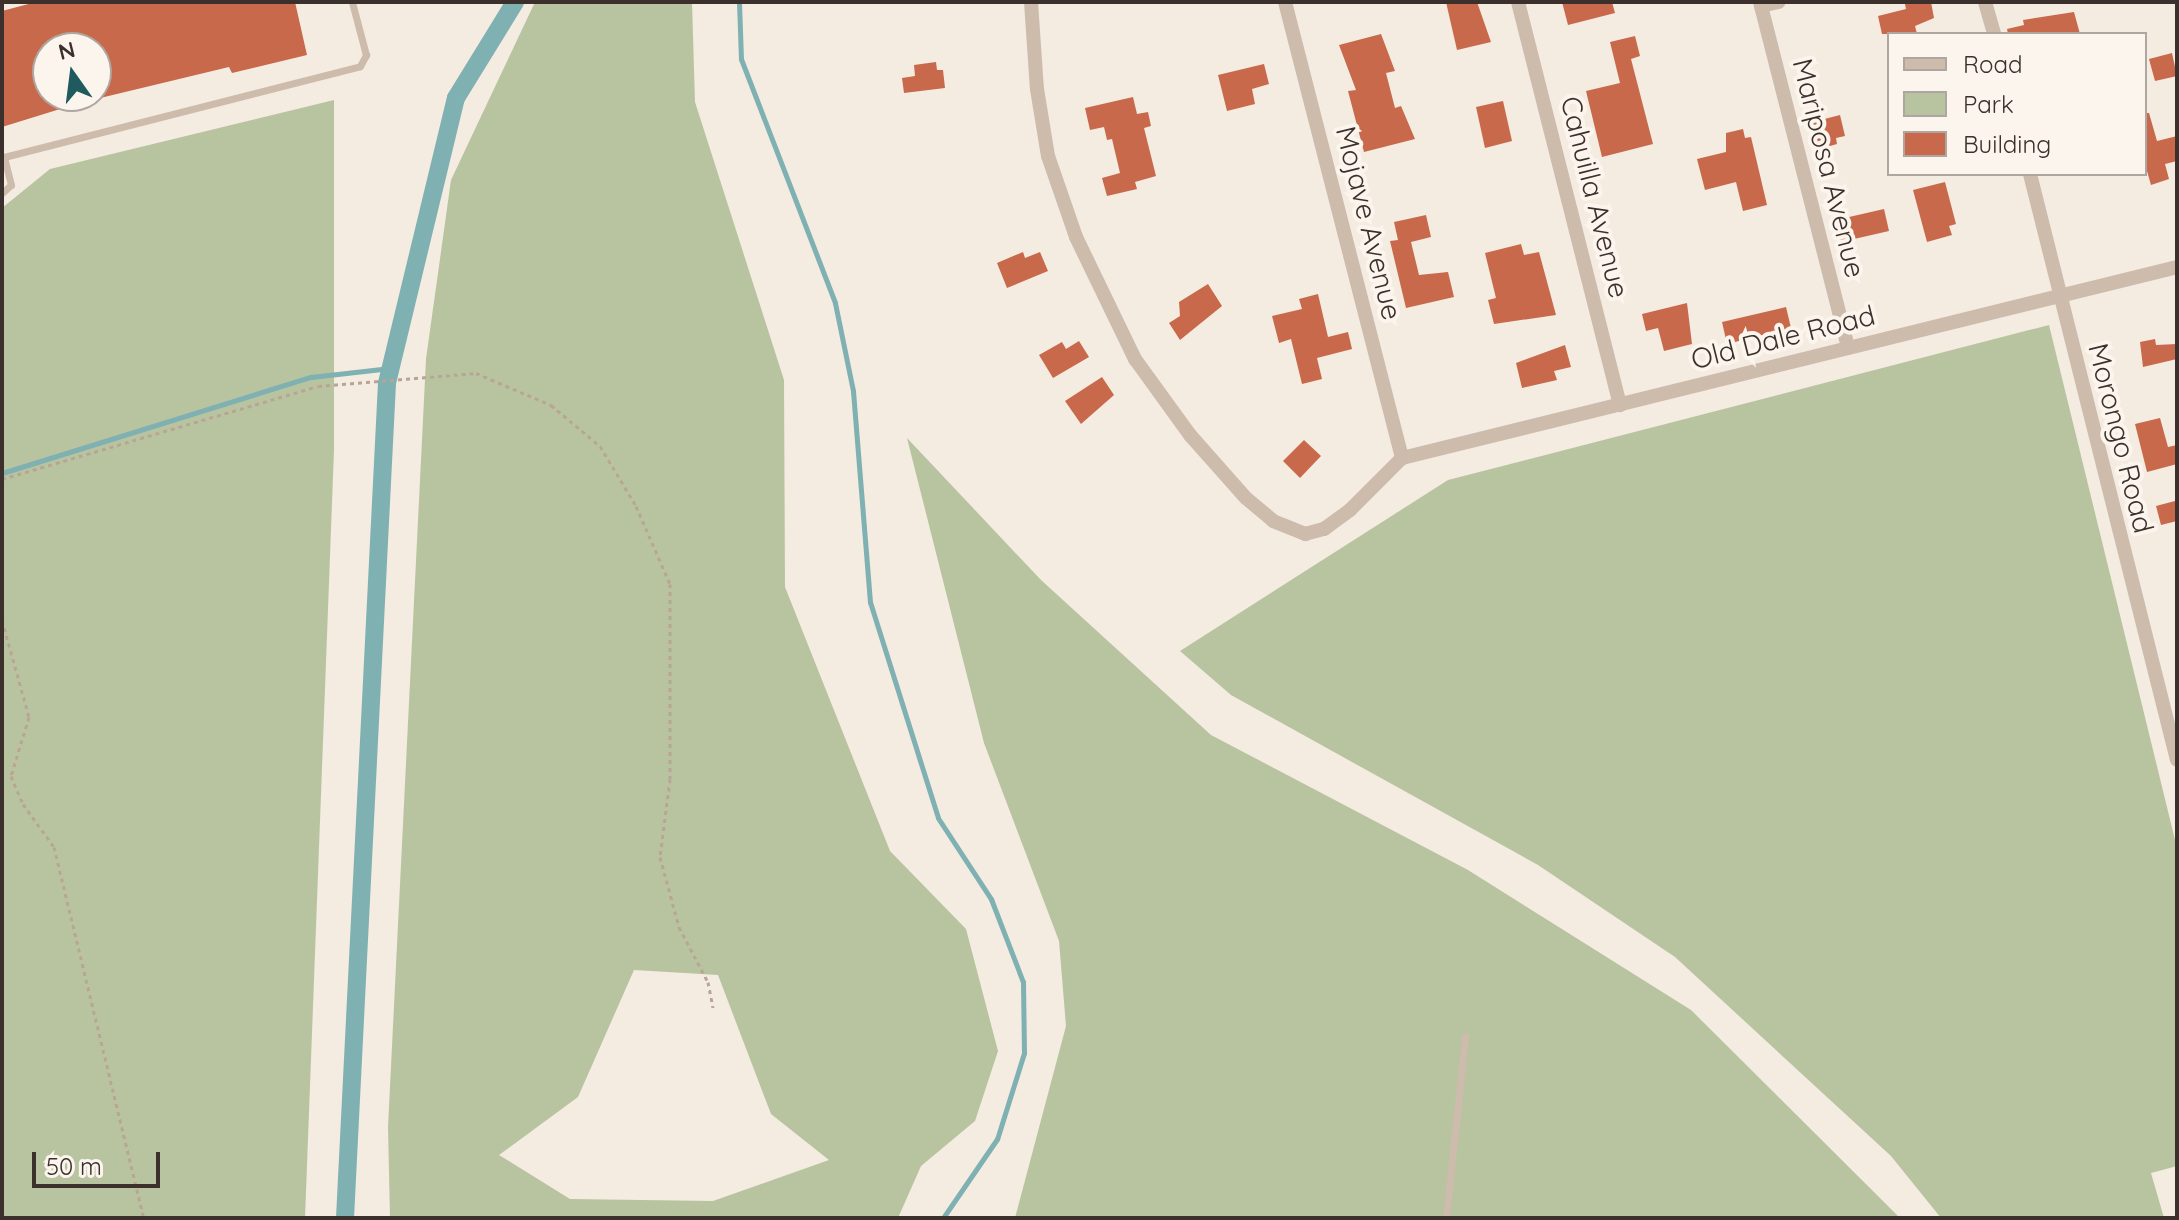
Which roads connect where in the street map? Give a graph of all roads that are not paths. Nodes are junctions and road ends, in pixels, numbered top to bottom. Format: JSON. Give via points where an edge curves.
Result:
{"nodes":[{"id":1,"x":352,"y":2,"type":"edge"},
{"id":2,"x":1031,"y":2,"type":"edge"},
{"id":3,"x":1285,"y":2,"type":"edge"},
{"id":4,"x":1518,"y":2,"type":"edge"},
{"id":5,"x":1779,"y":2,"type":"edge"},
{"id":6,"x":1985,"y":2,"type":"edge"},
{"id":7,"x":1761,"y":4,"type":"edge"},
{"id":8,"x":1993,"y":32,"type":"edge"},
{"id":9,"x":3,"y":157,"type":"edge"},
{"id":10,"x":2030,"y":176,"type":"edge"},
{"id":11,"x":2,"y":193,"type":"edge"},
{"id":12,"x":2177,"y":267,"type":"edge"},
{"id":13,"x":2058,"y":296,"type":"junction"},
{"id":14,"x":1848,"y":347,"type":"junction"},
{"id":15,"x":1620,"y":405,"type":"junction"},
{"id":16,"x":1402,"y":458,"type":"junction"},
{"id":17,"x":2177,"y":760,"type":"edge"},
{"id":18,"x":1465,"y":1036,"type":"dead end"},
{"id":19,"x":1446,"y":1218,"type":"edge"}],
"edges":[{"from":1,"to":9,"type":"lane","via":[[366,55],[360,66]]},
{"from":2,"to":16,"type":"street","via":[[1048,156],[1076,237],[1135,359],[1190,435],[1246,498],[1273,521],[1305,534],[1324,529],[1350,510]]},
{"from":3,"to":16,"type":"street","name":"Mojave Avenue"},
{"from":4,"to":15,"type":"street","name":"Cahuilla Avenue"},
{"from":5,"to":7,"type":"street"},
{"from":6,"to":8,"type":"street"},
{"from":7,"to":14,"type":"street","name":"Mariposa Avenue"},
{"from":9,"to":11,"type":"lane","via":[[11,185]]},
{"from":10,"to":13,"type":"street","name":"Morongo Road"},
{"from":12,"to":13,"type":"street","name":"Old Dale Road"},
{"from":13,"to":14,"type":"street","name":"Old Dale Road"},
{"from":13,"to":17,"type":"street","name":"Morongo Road"},
{"from":14,"to":15,"type":"street","name":"Old Dale Road"},
{"from":15,"to":16,"type":"street","name":"Old Dale Road"},
{"from":18,"to":19,"type":"lane"}]}
